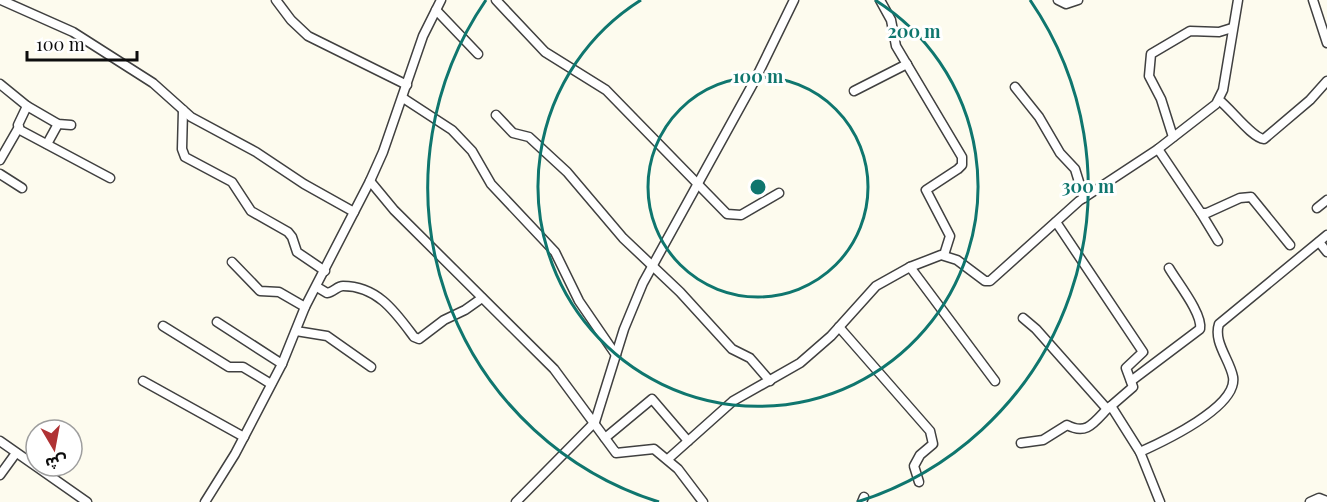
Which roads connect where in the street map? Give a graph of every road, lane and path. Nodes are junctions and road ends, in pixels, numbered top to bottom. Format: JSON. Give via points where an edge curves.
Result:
{"nodes":[{"id":1,"x":2,"y":0,"type":"edge"},
{"id":2,"x":276,"y":0,"type":"edge"},
{"id":3,"x":441,"y":0,"type":"edge"},
{"id":4,"x":496,"y":0,"type":"edge"},
{"id":5,"x":794,"y":0,"type":"edge"},
{"id":6,"x":880,"y":0,"type":"edge"},
{"id":7,"x":1058,"y":0,"type":"edge"},
{"id":8,"x":1078,"y":0,"type":"edge"},
{"id":9,"x":1238,"y":0,"type":"edge"},
{"id":10,"x":1313,"y":0,"type":"edge"},
{"id":11,"x":436,"y":10,"type":"junction"},
{"id":12,"x":1232,"y":28,"type":"junction"},
{"id":13,"x":1327,"y":43,"type":"edge"},
{"id":14,"x":478,"y":54,"type":"dead end"},
{"id":15,"x":907,"y":64,"type":"junction"},
{"id":16,"x":1327,"y":81,"type":"edge"},
{"id":17,"x":0,"y":84,"type":"edge"},
{"id":18,"x":407,"y":85,"type":"junction"},
{"id":19,"x":1015,"y":87,"type":"dead end"},
{"id":20,"x":854,"y":91,"type":"dead end"},
{"id":21,"x":403,"y":98,"type":"junction"},
{"id":22,"x":1219,"y":100,"type":"junction"},
{"id":23,"x":27,"y":105,"type":"junction"},
{"id":24,"x":183,"y":111,"type":"junction"},
{"id":25,"x":496,"y":115,"type":"dead end"},
{"id":26,"x":58,"y":124,"type":"junction"},
{"id":27,"x":70,"y":124,"type":"dead end"},
{"id":28,"x":19,"y":128,"type":"junction"},
{"id":29,"x":1173,"y":137,"type":"junction"},
{"id":30,"x":47,"y":144,"type":"junction"},
{"id":31,"x":1158,"y":149,"type":"junction"},
{"id":32,"x":0,"y":160,"type":"edge"},
{"id":33,"x":0,"y":174,"type":"edge"},
{"id":34,"x":110,"y":178,"type":"dead end"},
{"id":35,"x":370,"y":180,"type":"junction"},
{"id":36,"x":697,"y":181,"type":"junction"},
{"id":37,"x":22,"y":188,"type":"dead end"},
{"id":38,"x":779,"y":193,"type":"dead end"},
{"id":39,"x":1084,"y":198,"type":"junction"},
{"id":40,"x":1327,"y":200,"type":"edge"},
{"id":41,"x":1317,"y":208,"type":"dead end"},
{"id":42,"x":354,"y":212,"type":"junction"},
{"id":43,"x":1200,"y":213,"type":"junction"},
{"id":44,"x":1056,"y":222,"type":"junction"},
{"id":45,"x":1327,"y":235,"type":"edge"},
{"id":46,"x":1218,"y":241,"type":"dead end"},
{"id":47,"x":1319,"y":242,"type":"junction"},
{"id":48,"x":1290,"y":244,"type":"dead end"},
{"id":49,"x":1327,"y":252,"type":"edge"},
{"id":50,"x":944,"y":255,"type":"junction"},
{"id":51,"x":232,"y":262,"type":"dead end"},
{"id":52,"x":910,"y":267,"type":"junction"},
{"id":53,"x":652,"y":268,"type":"junction"},
{"id":54,"x":1169,"y":268,"type":"dead end"},
{"id":55,"x":325,"y":271,"type":"junction"},
{"id":56,"x":317,"y":287,"type":"junction"},
{"id":57,"x":482,"y":298,"type":"junction"},
{"id":58,"x":305,"y":308,"type":"junction"},
{"id":59,"x":1023,"y":318,"type":"dead end"},
{"id":60,"x":217,"y":322,"type":"dead end"},
{"id":61,"x":163,"y":326,"type":"dead end"},
{"id":62,"x":839,"y":327,"type":"junction"},
{"id":63,"x":296,"y":332,"type":"junction"},
{"id":64,"x":616,"y":355,"type":"junction"},
{"id":65,"x":282,"y":364,"type":"junction"},
{"id":66,"x":371,"y":367,"type":"dead end"},
{"id":67,"x":143,"y":381,"type":"dead end"},
{"id":68,"x":770,"y":381,"type":"junction"},
{"id":69,"x":995,"y":381,"type":"dead end"},
{"id":70,"x":1131,"y":381,"type":"junction"},
{"id":71,"x":271,"y":384,"type":"junction"},
{"id":72,"x":1109,"y":408,"type":"junction"},
{"id":73,"x":595,"y":422,"type":"junction"},
{"id":74,"x":243,"y":437,"type":"junction"},
{"id":75,"x":605,"y":438,"type":"junction"},
{"id":76,"x":0,"y":441,"type":"edge"},
{"id":77,"x":688,"y":441,"type":"junction"},
{"id":78,"x":1021,"y":443,"type":"dead end"},
{"id":79,"x":1140,"y":452,"type":"junction"},
{"id":80,"x":16,"y":453,"type":"junction"},
{"id":81,"x":668,"y":459,"type":"junction"},
{"id":82,"x":0,"y":475,"type":"edge"},
{"id":83,"x":919,"y":482,"type":"dead end"},
{"id":84,"x":1327,"y":501,"type":"edge"},
{"id":85,"x":87,"y":502,"type":"edge"},
{"id":86,"x":205,"y":502,"type":"edge"},
{"id":87,"x":516,"y":502,"type":"edge"},
{"id":88,"x":703,"y":502,"type":"edge"},
{"id":89,"x":1160,"y":502,"type":"edge"},
{"id":90,"x":1310,"y":502,"type":"edge"}],
"edges":[{"from":1,"to":24,"type":"street","via":[[73,33],[153,83]]},
{"from":2,"to":18,"type":"street","via":[[308,36]]},
{"from":3,"to":11,"type":"street"},
{"from":4,"to":36,"type":"street","via":[[545,52],[606,90]]},
{"from":5,"to":36,"type":"street","via":[[755,80]]},
{"from":6,"to":15,"type":"street","via":[[891,20],[896,46]]},
{"from":7,"to":8,"type":"street","via":[[1066,4]]},
{"from":9,"to":12,"type":"street"},
{"from":10,"to":13,"type":"street"},
{"from":11,"to":14,"type":"street"},
{"from":11,"to":18,"type":"street"},
{"from":12,"to":22,"type":"street"},
{"from":12,"to":29,"type":"street","via":[[1219,32],[1190,31],[1151,54],[1149,76]]},
{"from":15,"to":20,"type":"street"},
{"from":15,"to":50,"type":"street","via":[[962,157],[962,165],[926,190],[950,236]]},
{"from":16,"to":22,"type":"street","via":[[1264,139],[1254,136]]},
{"from":17,"to":23,"type":"street"},
{"from":18,"to":21,"type":"street"},
{"from":19,"to":39,"type":"street","via":[[1060,153],[1076,169]]},
{"from":21,"to":35,"type":"street"},
{"from":21,"to":64,"type":"street","via":[[452,130],[472,151],[491,184],[555,252],[579,302]]},
{"from":22,"to":29,"type":"street"},
{"from":23,"to":26,"type":"street"},
{"from":23,"to":28,"type":"street"},
{"from":24,"to":42,"type":"street"},
{"from":24,"to":55,"type":"street","via":[[185,157],[232,182],[251,211],[288,232],[297,252]]},
{"from":25,"to":53,"type":"street","via":[[510,131],[529,136],[567,172]]},
{"from":26,"to":27,"type":"street"},
{"from":26,"to":30,"type":"street"},
{"from":28,"to":30,"type":"street"},
{"from":28,"to":32,"type":"street"},
{"from":29,"to":31,"type":"street"},
{"from":30,"to":34,"type":"street"},
{"from":31,"to":39,"type":"street"},
{"from":31,"to":43,"type":"street"},
{"from":33,"to":37,"type":"street"},
{"from":35,"to":42,"type":"street"},
{"from":35,"to":57,"type":"street","via":[[394,210]]},
{"from":36,"to":38,"type":"street","via":[[727,214],[741,215]]},
{"from":36,"to":53,"type":"street"},
{"from":39,"to":44,"type":"street"},
{"from":40,"to":41,"type":"street"},
{"from":42,"to":55,"type":"street"},
{"from":43,"to":46,"type":"street"},
{"from":43,"to":48,"type":"street","via":[[1251,197]]},
{"from":44,"to":50,"type":"street","via":[[990,281]]},
{"from":44,"to":70,"type":"street","via":[[1143,352],[1126,366]]},
{"from":45,"to":47,"type":"street"},
{"from":47,"to":49,"type":"street"},
{"from":47,"to":79,"type":"street","via":[[1219,324],[1218,334],[1233,377],[1232,390],[1226,398],[1192,425]]},
{"from":50,"to":52,"type":"street"},
{"from":51,"to":58,"type":"street","via":[[260,291],[279,292]]},
{"from":52,"to":62,"type":"street","via":[[870,291]]},
{"from":52,"to":69,"type":"street"},
{"from":53,"to":64,"type":"street","via":[[634,302]]},
{"from":53,"to":68,"type":"street","via":[[680,292],[732,349],[750,358]]},
{"from":54,"to":70,"type":"street","via":[[1201,321],[1200,329]]},
{"from":55,"to":56,"type":"street"},
{"from":56,"to":57,"type":"street","via":[[327,293],[344,286],[378,296],[419,339]]},
{"from":56,"to":58,"type":"street"},
{"from":57,"to":73,"type":"street","via":[[554,369]]},
{"from":58,"to":63,"type":"street"},
{"from":59,"to":72,"type":"street"},
{"from":60,"to":65,"type":"street"},
{"from":61,"to":71,"type":"street","via":[[230,368],[243,368]]},
{"from":62,"to":68,"type":"street","via":[[800,363]]},
{"from":62,"to":83,"type":"street","via":[[933,436],[933,444],[914,466]]},
{"from":63,"to":65,"type":"street"},
{"from":63,"to":66,"type":"street","via":[[327,336]]},
{"from":64,"to":73,"type":"street"},
{"from":65,"to":71,"type":"street"},
{"from":67,"to":74,"type":"street"},
{"from":68,"to":77,"type":"street","via":[[733,400]]},
{"from":70,"to":72,"type":"street","via":[[1133,387]]},
{"from":71,"to":74,"type":"street"},
{"from":72,"to":78,"type":"street","via":[[1081,431],[1067,424],[1043,440]]},
{"from":72,"to":79,"type":"street"},
{"from":73,"to":75,"type":"street"},
{"from":73,"to":87,"type":"street"},
{"from":74,"to":86,"type":"street"},
{"from":75,"to":77,"type":"street","via":[[652,399]]},
{"from":75,"to":81,"type":"street","via":[[616,453],[647,448]]},
{"from":76,"to":80,"type":"street"},
{"from":77,"to":81,"type":"street"},
{"from":79,"to":89,"type":"street"},
{"from":80,"to":82,"type":"street"},
{"from":80,"to":85,"type":"street"},
{"from":81,"to":88,"type":"street"},
{"from":84,"to":90,"type":"street","via":[[1319,498]]}]}
